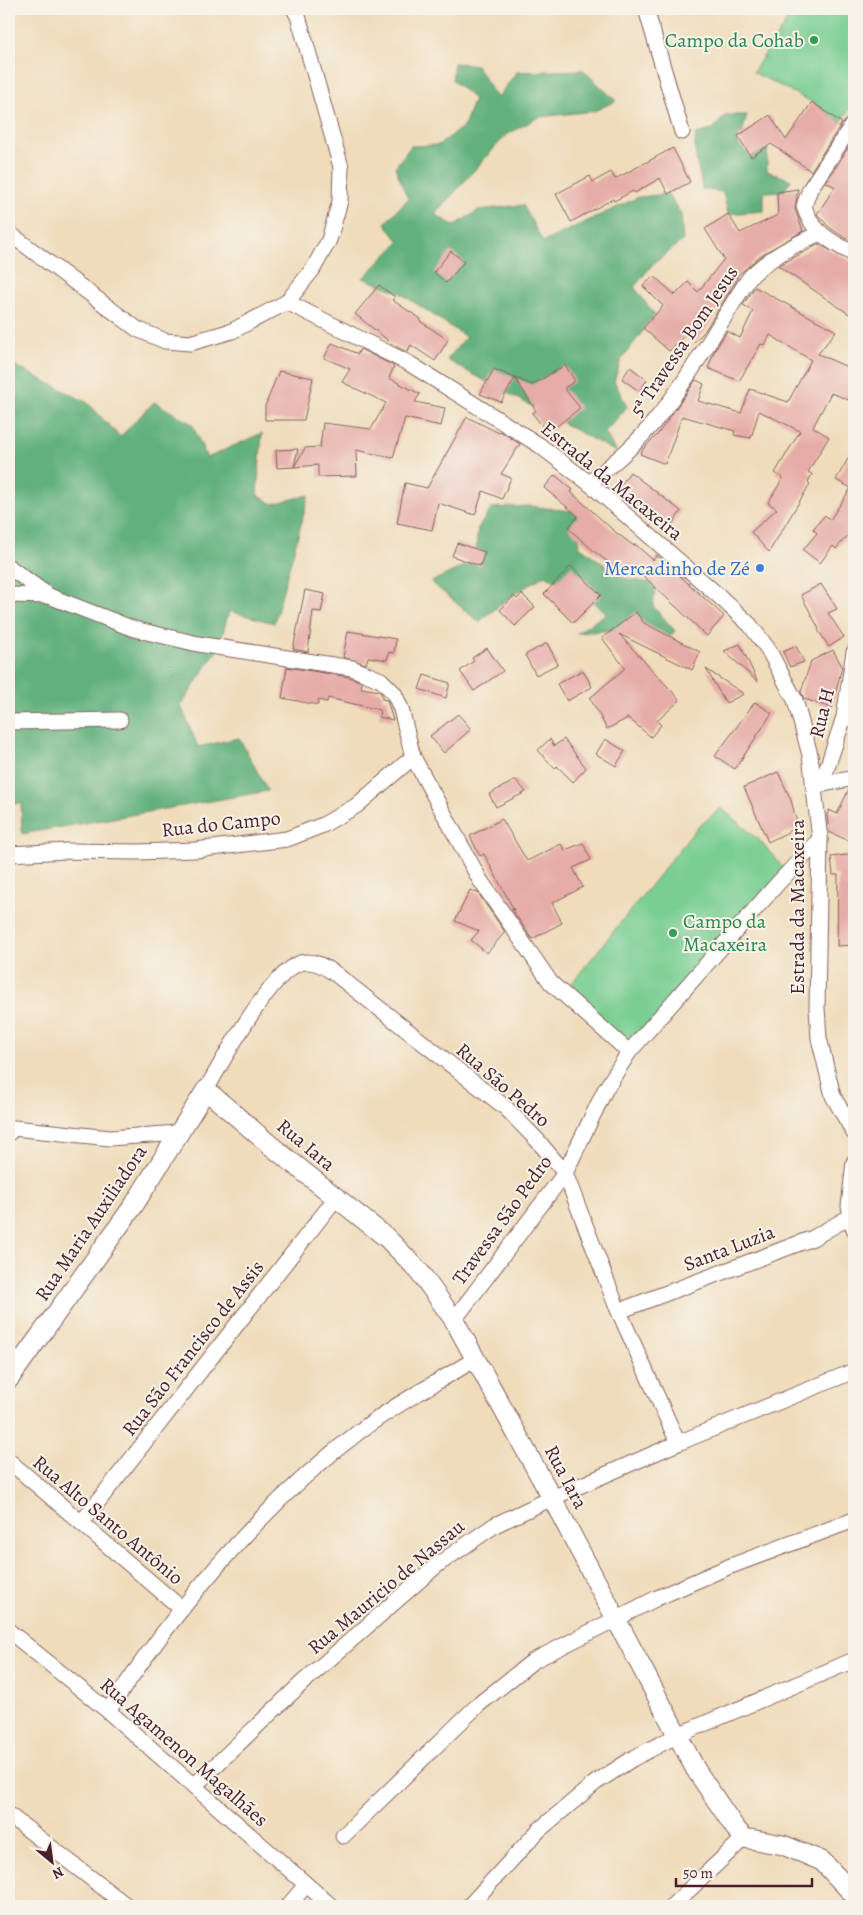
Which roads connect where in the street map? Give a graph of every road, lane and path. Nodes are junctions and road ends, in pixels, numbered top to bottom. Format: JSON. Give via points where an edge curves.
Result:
{"nodes":[{"id":1,"x":646,"y":9,"type":"edge"},
{"id":2,"x":300,"y":11,"type":"edge"},
{"id":3,"x":854,"y":122,"type":"edge"},
{"id":4,"x":682,"y":132,"type":"dead end"},
{"id":5,"x":9,"y":233,"type":"edge"},
{"id":6,"x":820,"y":233,"type":"junction"},
{"id":7,"x":854,"y":254,"type":"edge"},
{"id":8,"x":287,"y":302,"type":"junction"},
{"id":9,"x":589,"y":483,"type":"junction"},
{"id":10,"x":9,"y":567,"type":"edge"},
{"id":11,"x":9,"y":595,"type":"edge"},
{"id":12,"x":49,"y":596,"type":"junction"},
{"id":13,"x":854,"y":652,"type":"edge"},
{"id":14,"x":120,"y":720,"type":"dead end"},
{"id":15,"x":9,"y":722,"type":"edge"},
{"id":16,"x":412,"y":757,"type":"junction"},
{"id":17,"x":854,"y":778,"type":"edge"},
{"id":18,"x":818,"y":785,"type":"junction"},
{"id":19,"x":820,"y":839,"type":"junction"},
{"id":20,"x":9,"y":854,"type":"edge"},
{"id":21,"x":629,"y":1052,"type":"junction"},
{"id":22,"x":206,"y":1090,"type":"junction"},
{"id":23,"x":10,"y":1128,"type":"edge"},
{"id":24,"x":178,"y":1133,"type":"junction"},
{"id":25,"x":854,"y":1133,"type":"edge"},
{"id":26,"x":854,"y":1162,"type":"edge"},
{"id":27,"x":565,"y":1173,"type":"junction"},
{"id":28,"x":336,"y":1198,"type":"junction"},
{"id":29,"x":852,"y":1223,"type":"edge"},
{"id":30,"x":619,"y":1311,"type":"junction"},
{"id":31,"x":454,"y":1320,"type":"junction"},
{"id":32,"x":475,"y":1359,"type":"junction"},
{"id":33,"x":854,"y":1370,"type":"edge"},
{"id":34,"x":9,"y":1378,"type":"edge"},
{"id":35,"x":678,"y":1443,"type":"junction"},
{"id":36,"x":9,"y":1461,"type":"edge"},
{"id":37,"x":552,"y":1498,"type":"junction"},
{"id":38,"x":854,"y":1520,"type":"edge"},
{"id":39,"x":82,"y":1522,"type":"junction"},
{"id":40,"x":182,"y":1609,"type":"junction"},
{"id":41,"x":615,"y":1620,"type":"junction"},
{"id":42,"x":9,"y":1631,"type":"edge"},
{"id":43,"x":854,"y":1660,"type":"edge"},
{"id":44,"x":108,"y":1711,"type":"junction"},
{"id":45,"x":678,"y":1734,"type":"junction"},
{"id":46,"x":194,"y":1786,"type":"junction"},
{"id":47,"x":9,"y":1815,"type":"edge"},
{"id":48,"x":342,"y":1836,"type":"dead end"},
{"id":49,"x":744,"y":1838,"type":"junction"},
{"id":50,"x":306,"y":1886,"type":"junction"},
{"id":51,"x":854,"y":1895,"type":"edge"},
{"id":52,"x":127,"y":1906,"type":"edge"},
{"id":53,"x":288,"y":1906,"type":"edge"},
{"id":54,"x":331,"y":1906,"type":"edge"},
{"id":55,"x":469,"y":1906,"type":"edge"},
{"id":56,"x":672,"y":1906,"type":"edge"}],
"edges":[{"from":1,"to":4,"type":"street"},
{"from":2,"to":8,"type":"street","via":[[341,167],[340,201],[329,240],[314,269]]},
{"from":3,"to":6,"type":"street","via":[[805,198],[805,211]]},
{"from":5,"to":8,"type":"street","via":[[137,330],[165,341],[190,343],[232,331]]},
{"from":6,"to":7,"type":"street"},
{"from":6,"to":9,"type":"street","name":"5ª Travessa Bom Jesus","via":[[762,264],[750,277],[697,361],[649,428]]},
{"from":8,"to":9,"type":"street","name":"Estrada da Macaxeira","via":[[410,364],[539,445]]},
{"from":9,"to":18,"type":"street","name":"Estrada da Macaxeira","via":[[750,625],[784,676],[795,700]]},
{"from":10,"to":12,"type":"street"},
{"from":11,"to":12,"type":"street"},
{"from":12,"to":16,"type":"street","via":[[134,630],[198,644],[352,668],[381,680],[394,693],[401,709]]},
{"from":13,"to":18,"type":"street","name":"Rua H","via":[[844,718]]},
{"from":14,"to":15,"type":"street"},
{"from":16,"to":20,"type":"street","name":"Rua do Campo","via":[[356,806],[323,825],[287,839],[195,850]]},
{"from":16,"to":21,"type":"street","via":[[480,880],[537,964],[560,993]]},
{"from":17,"to":18,"type":"street"},
{"from":18,"to":19,"type":"street","name":"Estrada da Macaxeira"},
{"from":19,"to":21,"type":"street","name":"Travessa São Pedro"},
{"from":19,"to":25,"type":"street","name":"Estrada da Macaxeira","via":[[819,1038],[833,1096]]},
{"from":21,"to":27,"type":"street","name":"Travessa São Pedro","via":[[605,1090]]},
{"from":22,"to":24,"type":"street","name":"Rua Maria Auxiliadora"},
{"from":22,"to":27,"type":"street","name":"Rua São Pedro","via":[[270,988],[286,970],[304,962],[316,963],[334,972],[506,1108]]},
{"from":22,"to":28,"type":"street","name":"Rua Iara"},
{"from":23,"to":24,"type":"street","via":[[110,1138]]},
{"from":24,"to":34,"type":"street","name":"Rua Maria Auxiliadora","via":[[134,1205]]},
{"from":26,"to":29,"type":"street","via":[[849,1195]]},
{"from":27,"to":30,"type":"street","name":"Rua São Pedro"},
{"from":27,"to":31,"type":"street","name":"Travessa São Pedro"},
{"from":28,"to":31,"type":"street","name":"Rua Iara","via":[[387,1238],[419,1271]]},
{"from":28,"to":39,"type":"street","name":"Rua São Francisco de Assis"},
{"from":29,"to":30,"type":"street","name":"Santa Luzia"},
{"from":30,"to":35,"type":"street","name":"Rua São Pedro"},
{"from":31,"to":32,"type":"street","name":"Rua Iara"},
{"from":32,"to":37,"type":"street","name":"Rua Iara"},
{"from":32,"to":40,"type":"street","via":[[361,1430],[312,1470],[237,1544]]},
{"from":33,"to":35,"type":"street","name":"Rua Mauricio de Nassau"},
{"from":35,"to":37,"type":"street","name":"Rua Mauricio de Nassau"},
{"from":36,"to":39,"type":"street","name":"Rua Alto Santo Antônio"},
{"from":37,"to":41,"type":"street","name":"Rua Iara"},
{"from":37,"to":46,"type":"street","name":"Rua Mauricio de Nassau","via":[[495,1525],[437,1565],[302,1683]]},
{"from":38,"to":41,"type":"street","via":[[728,1567],[656,1598]]},
{"from":39,"to":40,"type":"street","name":"Rua Alto Santo Antônio"},
{"from":40,"to":44,"type":"street"},
{"from":41,"to":45,"type":"street","name":"Rua Iara"},
{"from":41,"to":48,"type":"street","via":[[533,1661],[472,1711]]},
{"from":42,"to":44,"type":"street","name":"Rua Agamenon Magalhães"},
{"from":43,"to":45,"type":"street"},
{"from":44,"to":46,"type":"street","name":"Rua Agamenon Magalhães"},
{"from":45,"to":49,"type":"street","name":"Rua Iara","via":[[696,1770]]},
{"from":45,"to":55,"type":"street","via":[[632,1759],[567,1804]]},
{"from":46,"to":50,"type":"street","name":"Rua Agamenon Magalhães"},
{"from":47,"to":52,"type":"street"},
{"from":49,"to":51,"type":"street","via":[[783,1845],[822,1861]]},
{"from":49,"to":56,"type":"street"},
{"from":50,"to":53,"type":"street"},
{"from":50,"to":54,"type":"street","name":"Rua Agamenon Magalhães"}]}
